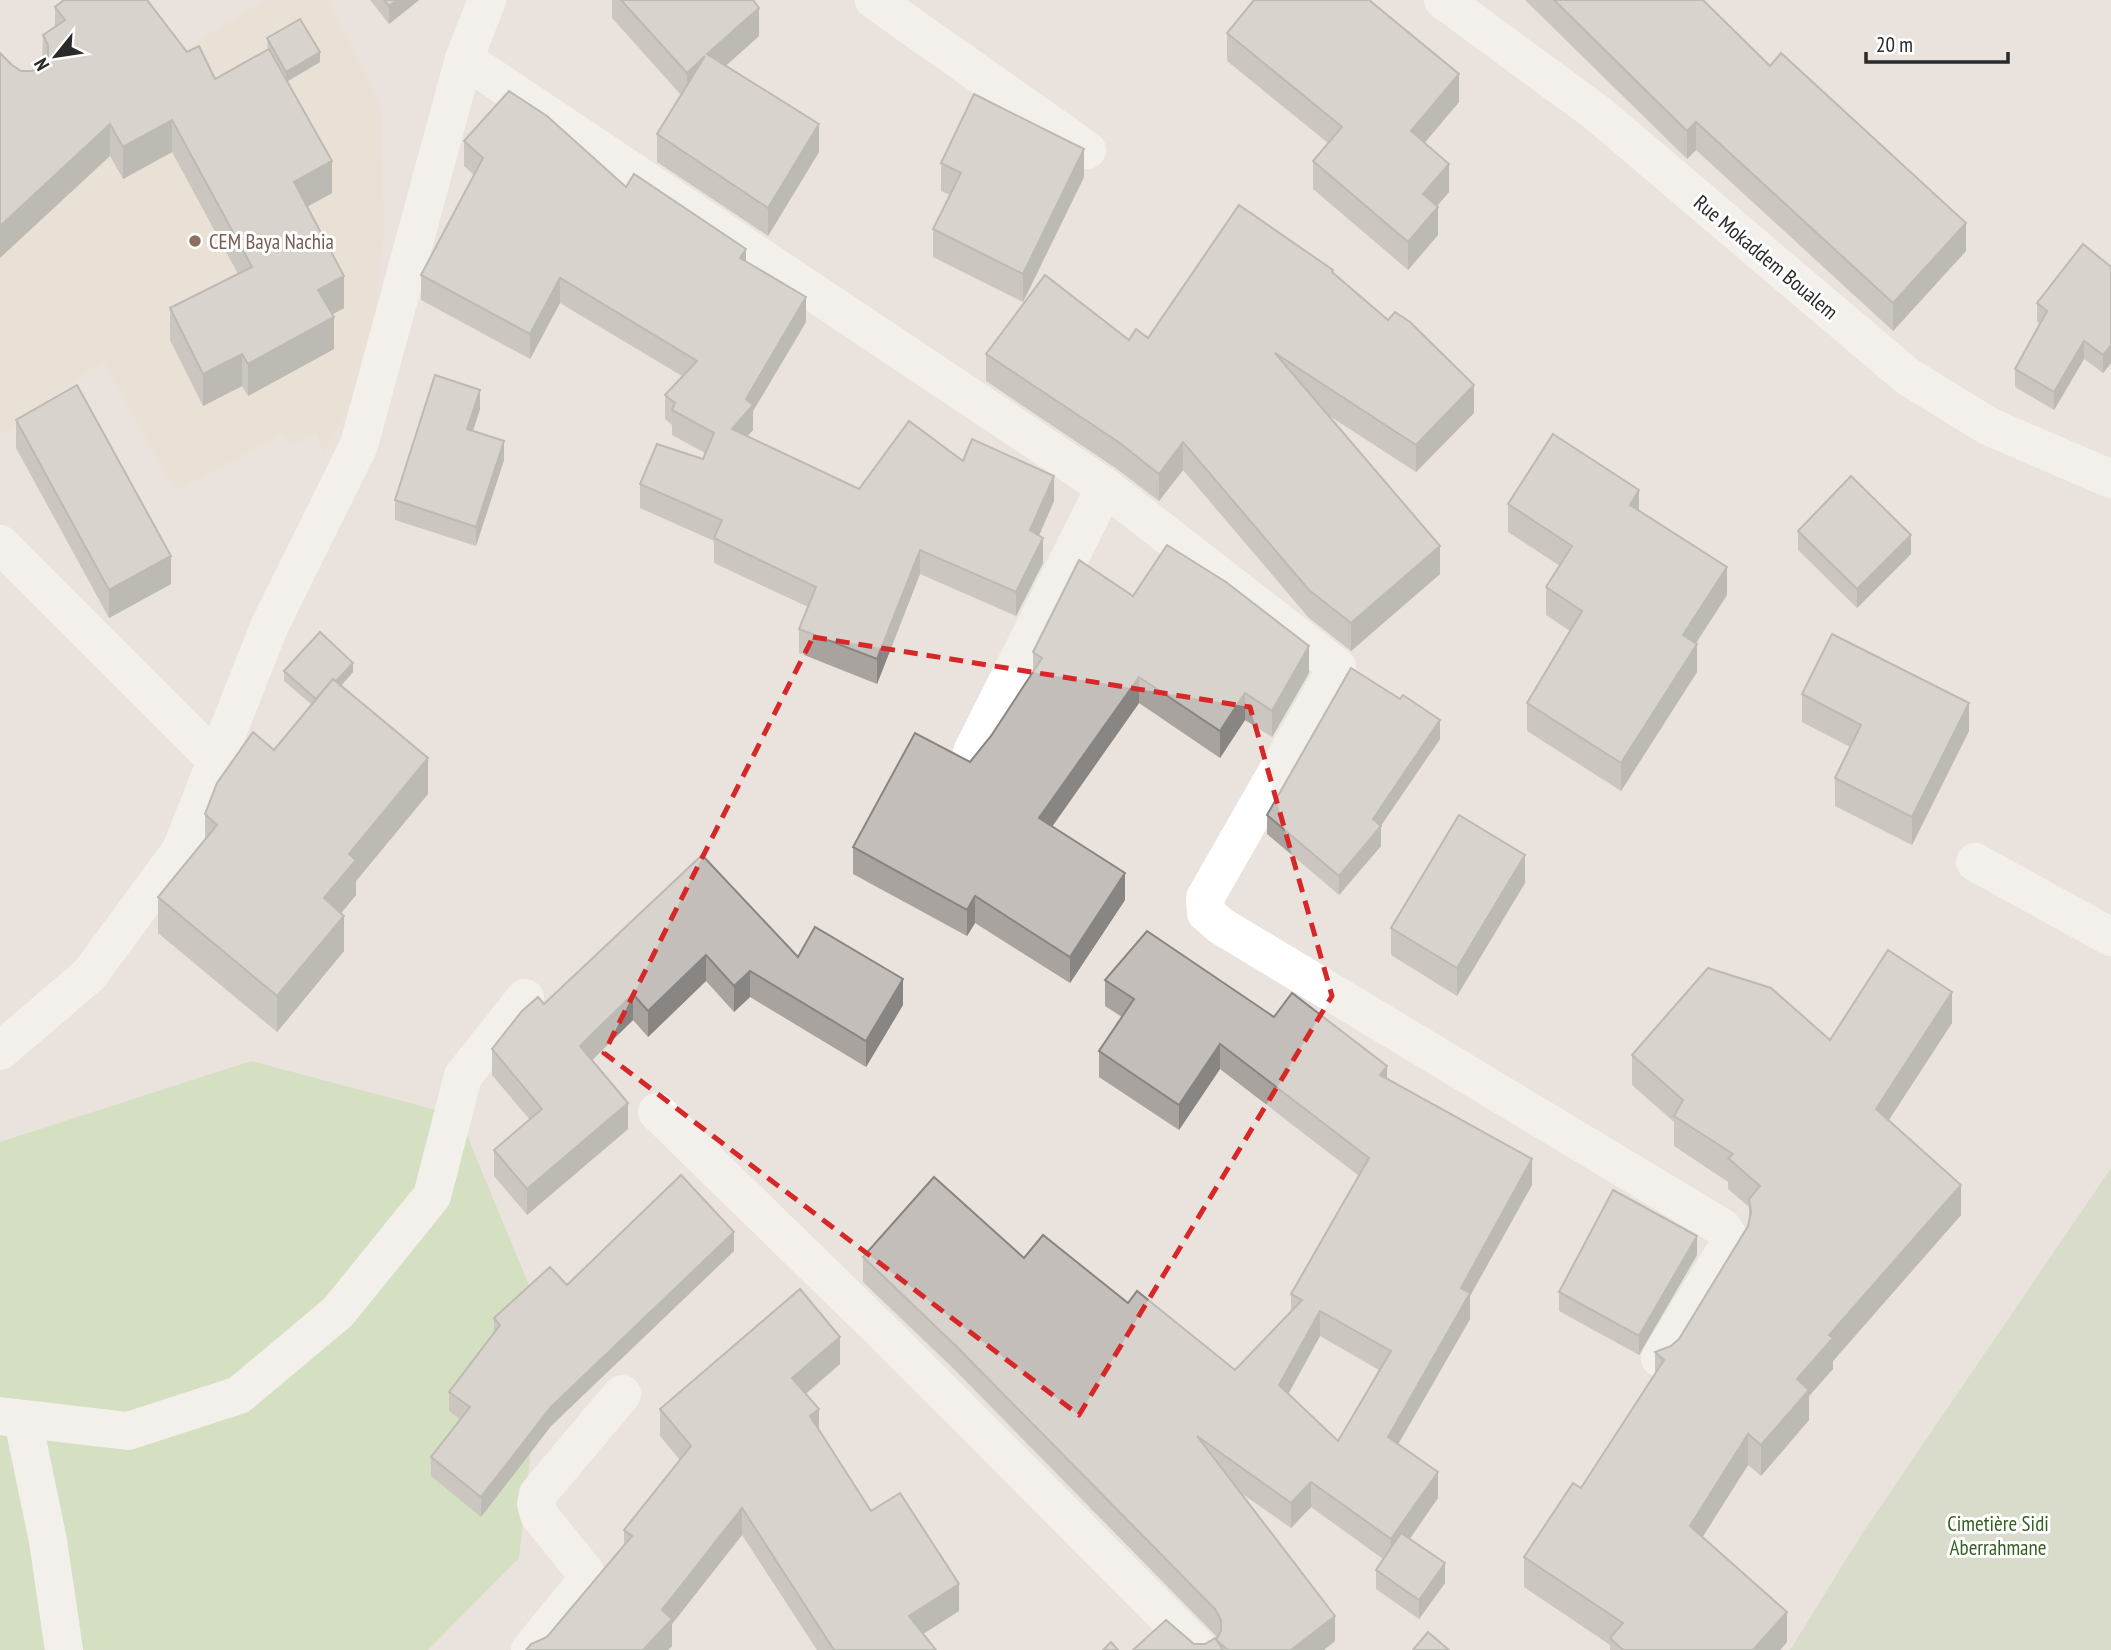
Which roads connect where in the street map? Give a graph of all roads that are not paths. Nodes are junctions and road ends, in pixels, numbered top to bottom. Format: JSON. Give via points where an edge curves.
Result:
{"nodes":[{"id":1,"x":486,"y":0,"type":"edge"},
{"id":2,"x":874,"y":0,"type":"edge"},
{"id":3,"x":1443,"y":0,"type":"edge"},
{"id":4,"x":464,"y":59,"type":"junction"},
{"id":5,"x":1087,"y":150,"type":"edge"},
{"id":6,"x":2111,"y":479,"type":"edge"},
{"id":7,"x":1105,"y":487,"type":"junction"},
{"id":8,"x":0,"y":544,"type":"edge"},
{"id":9,"x":971,"y":752,"type":"dead end"},
{"id":10,"x":215,"y":759,"type":"junction"},
{"id":11,"x":1975,"y":862,"type":"dead end"},
{"id":12,"x":2111,"y":937,"type":"edge"},
{"id":13,"x":526,"y":998,"type":"dead end"},
{"id":14,"x":0,"y":1051,"type":"edge"},
{"id":15,"x":657,"y":1112,"type":"dead end"},
{"id":16,"x":1660,"y":1357,"type":"edge"},
{"id":17,"x":622,"y":1394,"type":"dead end"},
{"id":18,"x":11,"y":1418,"type":"edge"},
{"id":19,"x":64,"y":1650,"type":"edge"},
{"id":20,"x":530,"y":1650,"type":"edge"},
{"id":21,"x":1199,"y":1650,"type":"edge"}],
"edges":[{"from":1,"to":4,"type":"street"},
{"from":2,"to":5,"type":"street"},
{"from":3,"to":6,"type":"street","name":"Rue Mokaddem Boualem","via":[[1597,113],[1907,376],[1988,426]]},
{"from":4,"to":7,"type":"street"},
{"from":4,"to":10,"type":"street","via":[[359,445],[269,627]]},
{"from":7,"to":9,"type":"street"},
{"from":7,"to":16,"type":"street","via":[[1337,667],[1205,898],[1206,913],[1723,1228],[1729,1245]]},
{"from":8,"to":10,"type":"street"},
{"from":10,"to":14,"type":"street","via":[[181,850],[89,975]]},
{"from":11,"to":12,"type":"street"},
{"from":13,"to":18,"type":"street","via":[[463,1076],[432,1196],[338,1312],[239,1395],[128,1431]]},
{"from":15,"to":21,"type":"street"},
{"from":17,"to":20,"type":"street","via":[[538,1493],[539,1515],[585,1572],[583,1585]]},
{"from":18,"to":19,"type":"street","via":[[48,1541]]}]}
